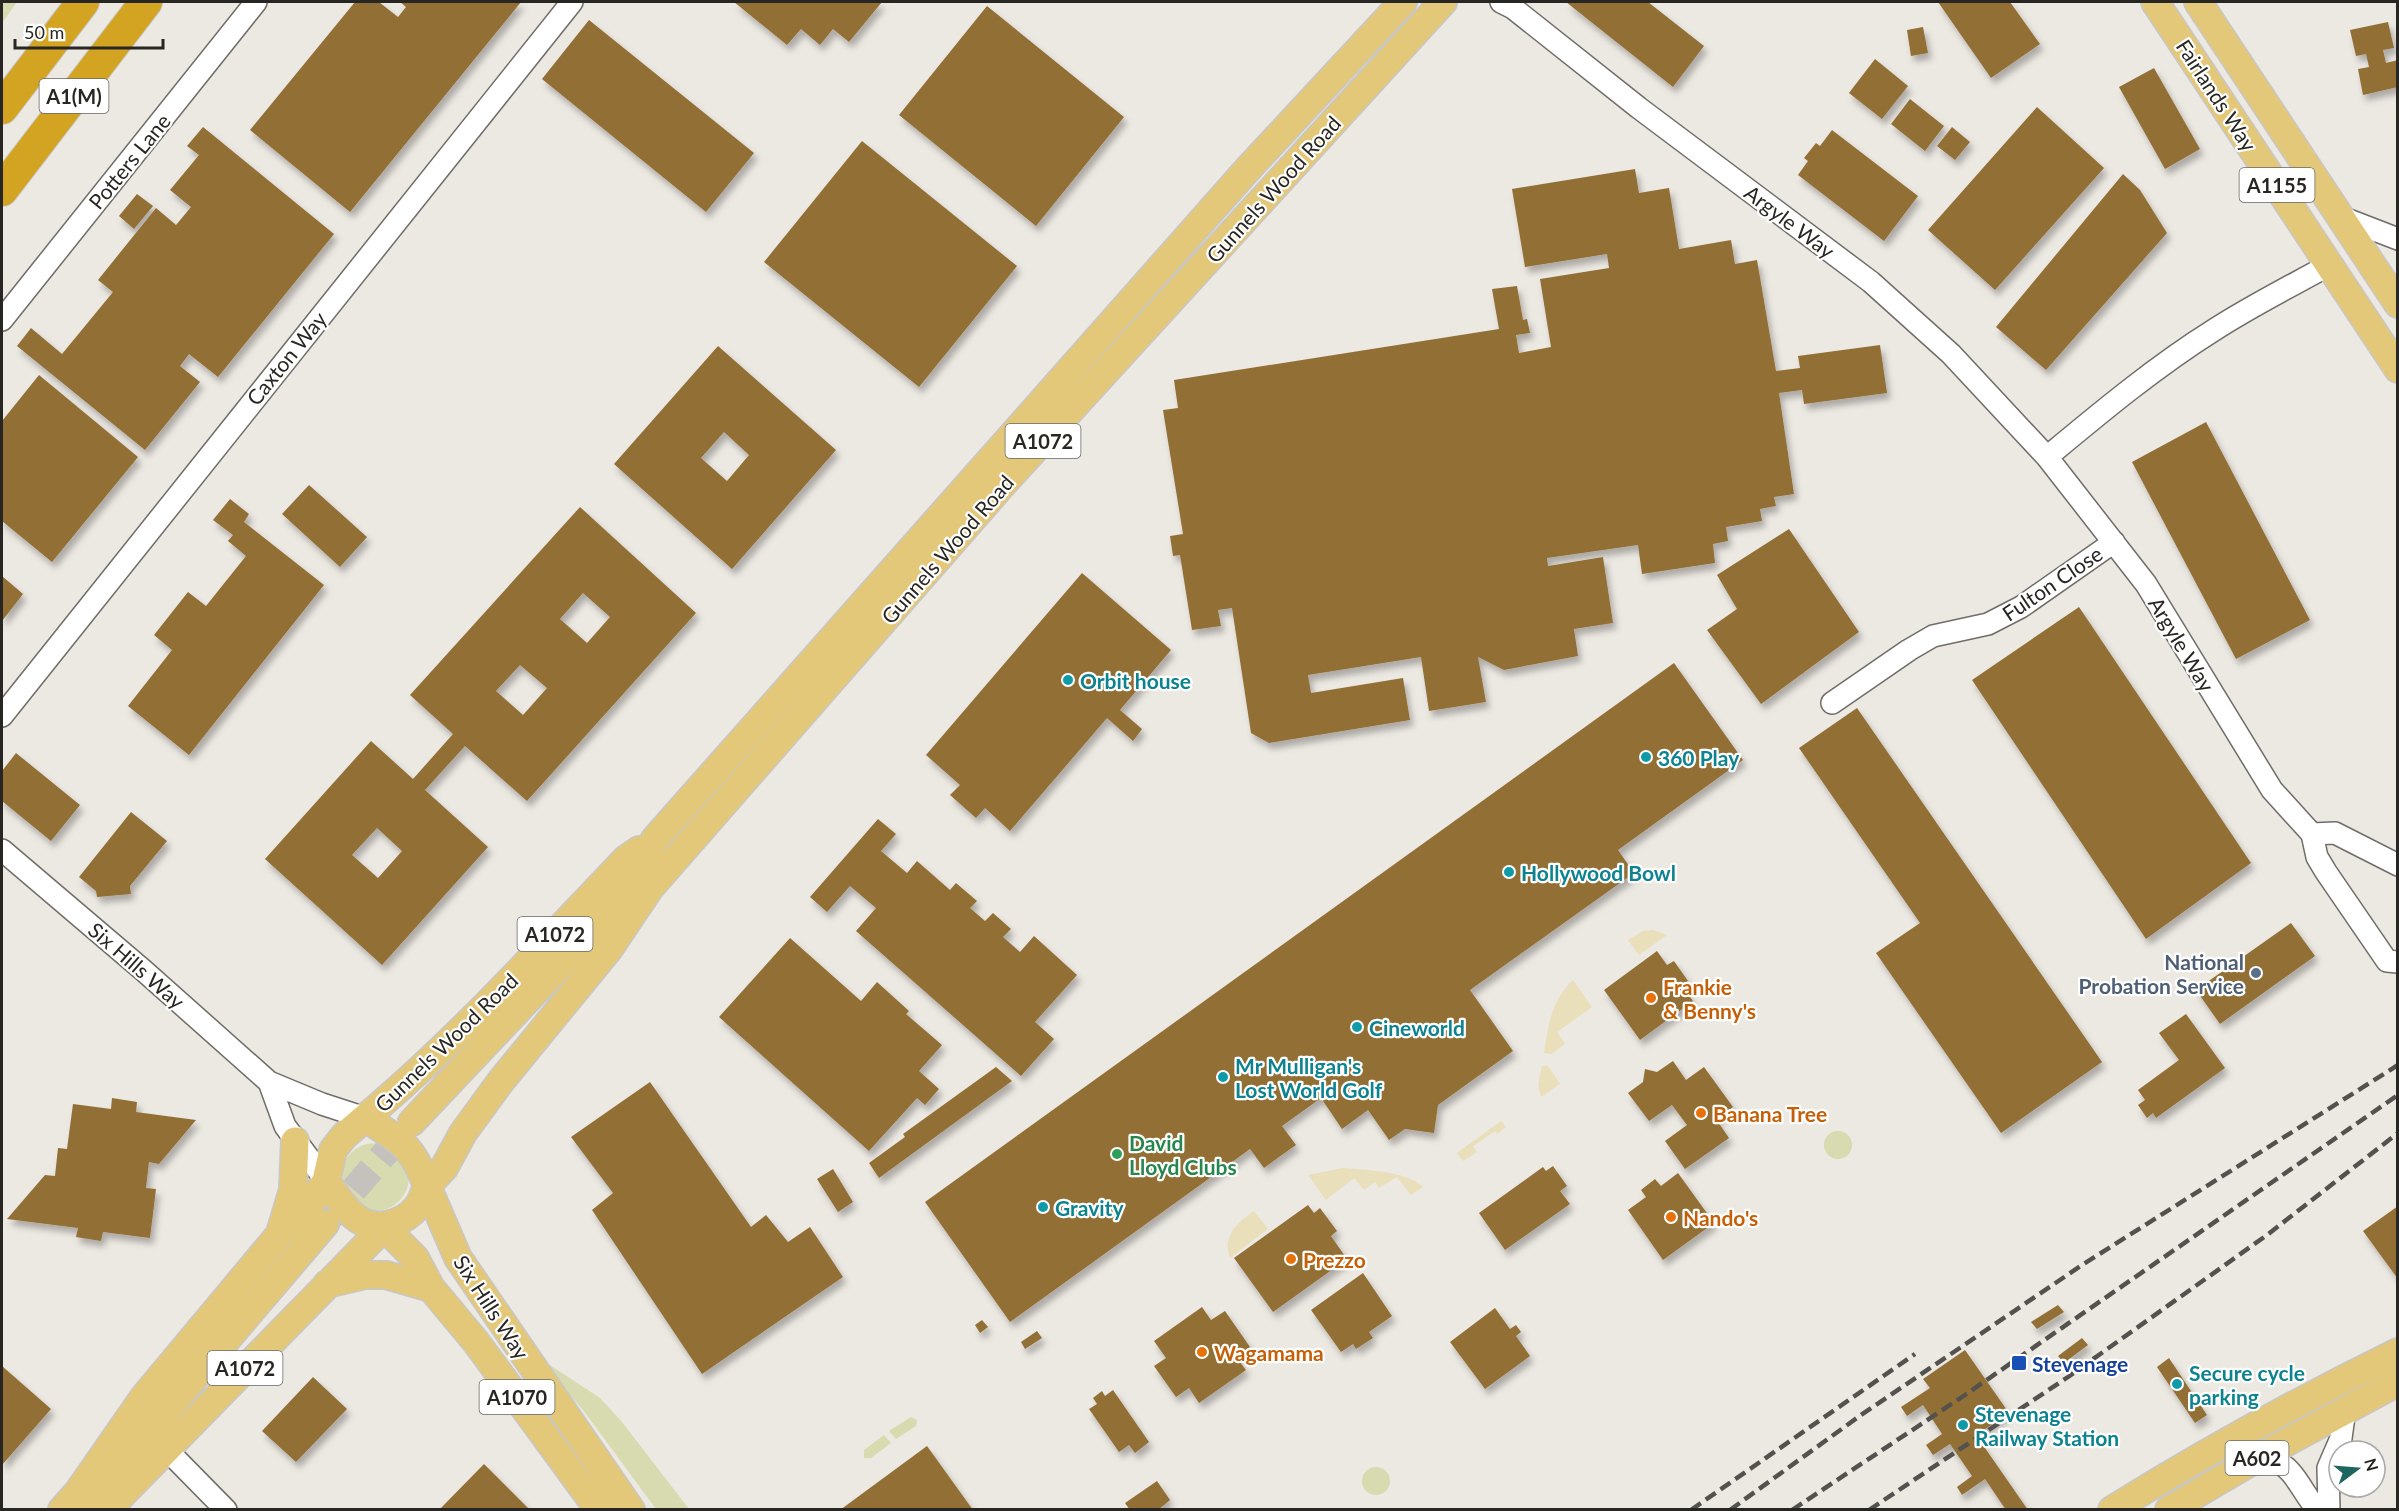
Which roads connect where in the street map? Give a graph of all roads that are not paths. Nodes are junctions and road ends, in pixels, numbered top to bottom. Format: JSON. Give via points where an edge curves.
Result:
{"nodes":[{"id":1,"x":83,"y":2,"type":"edge"},
{"id":2,"x":146,"y":2,"type":"edge"},
{"id":3,"x":256,"y":2,"type":"edge"},
{"id":4,"x":572,"y":2,"type":"edge"},
{"id":5,"x":1403,"y":2,"type":"edge"},
{"id":6,"x":1443,"y":2,"type":"edge"},
{"id":7,"x":2156,"y":2,"type":"edge"},
{"id":8,"x":2198,"y":2,"type":"edge"},
{"id":9,"x":1508,"y":4,"type":"edge"},
{"id":10,"x":2,"y":108,"type":"edge"},
{"id":11,"x":2,"y":190,"type":"edge"},
{"id":12,"x":2341,"y":217,"type":"junction"},
{"id":13,"x":2397,"y":239,"type":"edge"},
{"id":14,"x":2329,"y":265,"type":"junction"},
{"id":15,"x":2396,"y":291,"type":"edge"},
{"id":16,"x":2,"y":320,"type":"edge"},
{"id":17,"x":2397,"y":369,"type":"edge"},
{"id":18,"x":2047,"y":457,"type":"junction"},
{"id":19,"x":2114,"y":542,"type":"junction"},
{"id":20,"x":1832,"y":703,"type":"dead end"},
{"id":21,"x":2,"y":716,"type":"edge"},
{"id":22,"x":2312,"y":834,"type":"junction"},
{"id":23,"x":655,"y":839,"type":"junction"},
{"id":24,"x":2,"y":850,"type":"edge"},
{"id":25,"x":2397,"y":865,"type":"edge"},
{"id":26,"x":650,"y":888,"type":"junction"},
{"id":27,"x":598,"y":925,"type":"junction"},
{"id":28,"x":2397,"y":962,"type":"edge"},
{"id":29,"x":269,"y":1082,"type":"junction"},
{"id":30,"x":365,"y":1118,"type":"junction"},
{"id":31,"x":412,"y":1122,"type":"tunnel mouth"},
{"id":32,"x":295,"y":1141,"type":"junction"},
{"id":33,"x":326,"y":1181,"type":"junction"},
{"id":34,"x":427,"y":1186,"type":"junction"},
{"id":35,"x":325,"y":1224,"type":"tunnel mouth"},
{"id":36,"x":384,"y":1227,"type":"junction"},
{"id":37,"x":280,"y":1234,"type":"junction"},
{"id":38,"x":327,"y":1284,"type":"junction"},
{"id":39,"x":431,"y":1288,"type":"junction"},
{"id":40,"x":2397,"y":1352,"type":"edge"},
{"id":41,"x":2397,"y":1382,"type":"edge"},
{"id":42,"x":2346,"y":1409,"type":"junction"},
{"id":43,"x":167,"y":1450,"type":"junction"},
{"id":44,"x":2259,"y":1457,"type":"junction"},
{"id":45,"x":78,"y":1503,"type":"edge"},
{"id":46,"x":107,"y":1509,"type":"edge"},
{"id":47,"x":226,"y":1509,"type":"edge"},
{"id":48,"x":599,"y":1509,"type":"edge"},
{"id":49,"x":632,"y":1509,"type":"edge"},
{"id":50,"x":2112,"y":1509,"type":"edge"},
{"id":51,"x":2169,"y":1509,"type":"edge"},
{"id":52,"x":2318,"y":1509,"type":"edge"},
{"id":53,"x":2329,"y":1509,"type":"edge"}],
"edges":[{"from":1,"to":10,"type":"highway","number":"A1(M)"},
{"from":2,"to":11,"type":"highway","number":"A1(M)"},
{"from":3,"to":16,"type":"street","name":"Potters Lane"},
{"from":4,"to":21,"type":"street","name":"Caxton Way"},
{"from":5,"to":23,"type":"main road","name":"Gunnels Wood Road","number":"A1072","via":[[1247,170]]},
{"from":6,"to":26,"type":"main road","name":"Gunnels Wood Road","number":"A1072","via":[[1003,484]]},
{"from":7,"to":14,"type":"main road","name":"Fairlands Way","number":"A1155"},
{"from":8,"to":12,"type":"main road","name":"Fairlands Way","number":"A1155"},
{"from":9,"to":18,"type":"street","name":"Argyle Way","via":[[1871,282],[1951,354]]},
{"from":12,"to":13,"type":"street"},
{"from":12,"to":15,"type":"main road","name":"Fairlands Way","number":"A1155"},
{"from":14,"to":17,"type":"main road","name":"Fairlands Way","number":"A1155"},
{"from":14,"to":18,"type":"street","via":[[2196,341]]},
{"from":18,"to":19,"type":"street","name":"Argyle Way"},
{"from":19,"to":20,"type":"street","name":"Fulton Close","via":[[2021,607],[1988,624],[1933,636]]},
{"from":19,"to":22,"type":"street","name":"Argyle Way","via":[[2146,584],[2272,790]]},
{"from":22,"to":25,"type":"street","via":[[2336,833]]},
{"from":22,"to":28,"type":"street","name":"Argyle Way","via":[[2317,856],[2333,882],[2387,961]]},
{"from":23,"to":27,"type":"main road","name":"Gunnels Wood Road","number":"A1072"},
{"from":23,"to":30,"type":"main road","name":"Gunnels Wood Road","number":"A1072","via":[[626,859],[459,1034]]},
{"from":24,"to":29,"type":"street","name":"Six Hills Way"},
{"from":26,"to":27,"type":"main road","name":"Gunnels Wood Road","number":"A1072"},
{"from":26,"to":34,"type":"main road","name":"Gunnels Wood Road","number":"A1072","via":[[609,949],[501,1081],[463,1133],[444,1168]]},
{"from":27,"to":31,"type":"main road","name":"Gunnels Wood Road","number":"A1072"},
{"from":29,"to":30,"type":"street","name":"Six Hills Way"},
{"from":29,"to":32,"type":"street","name":"Six Hills Way","via":[[285,1126]]},
{"from":30,"to":33,"type":"main road","name":"Gunnels Wood Road","number":"A1072","via":[[333,1150]]},
{"from":30,"to":34,"type":"main road","name":"Gunnels Wood Road","via":[[406,1145],[420,1165]]},
{"from":32,"to":33,"type":"street","name":"Six Hills Way"},
{"from":32,"to":37,"type":"main road","via":[[293,1190]]},
{"from":33,"to":36,"type":"main road","via":[[344,1206],[363,1222]]},
{"from":33,"to":37,"type":"main road","name":"Gunnels Wood Road","number":"A1072","via":[[309,1206]]},
{"from":34,"to":36,"type":"main road","name":"Gunnels Wood Road","number":"A1072","via":[[417,1207]]},
{"from":34,"to":49,"type":"main road","name":"Six Hills Way","number":"A1070","via":[[458,1258]]},
{"from":35,"to":45,"type":"main road","name":"Gunnels Wood Road","number":"A1072","via":[[125,1459]]},
{"from":36,"to":38,"type":"main road","name":"Gunnels Wood Road","number":"A1072"},
{"from":36,"to":39,"type":"main road","name":"Six Hills Way","number":"A1070","via":[[415,1258]]},
{"from":37,"to":45,"type":"main road","name":"Gunnels Wood Road","number":"A1072","via":[[144,1397]]},
{"from":38,"to":39,"type":"main road","via":[[365,1275],[386,1275]]},
{"from":38,"to":43,"type":"main road","name":"Gunnels Wood Road","number":"A1072"},
{"from":39,"to":48,"type":"main road","name":"Six Hills Way","number":"A1070","via":[[476,1342]]},
{"from":40,"to":50,"type":"main road","number":"A602","via":[[2265,1420]]},
{"from":41,"to":42,"type":"main road","number":"A602"},
{"from":42,"to":44,"type":"main road","number":"A602"},
{"from":42,"to":53,"type":"street","via":[[2341,1438],[2328,1468]]},
{"from":43,"to":46,"type":"main road","name":"Gunnels Wood Road","number":"A1072"},
{"from":43,"to":47,"type":"street"},
{"from":44,"to":51,"type":"main road","number":"A602"},
{"from":44,"to":52,"type":"street","via":[[2278,1462]]}]}
